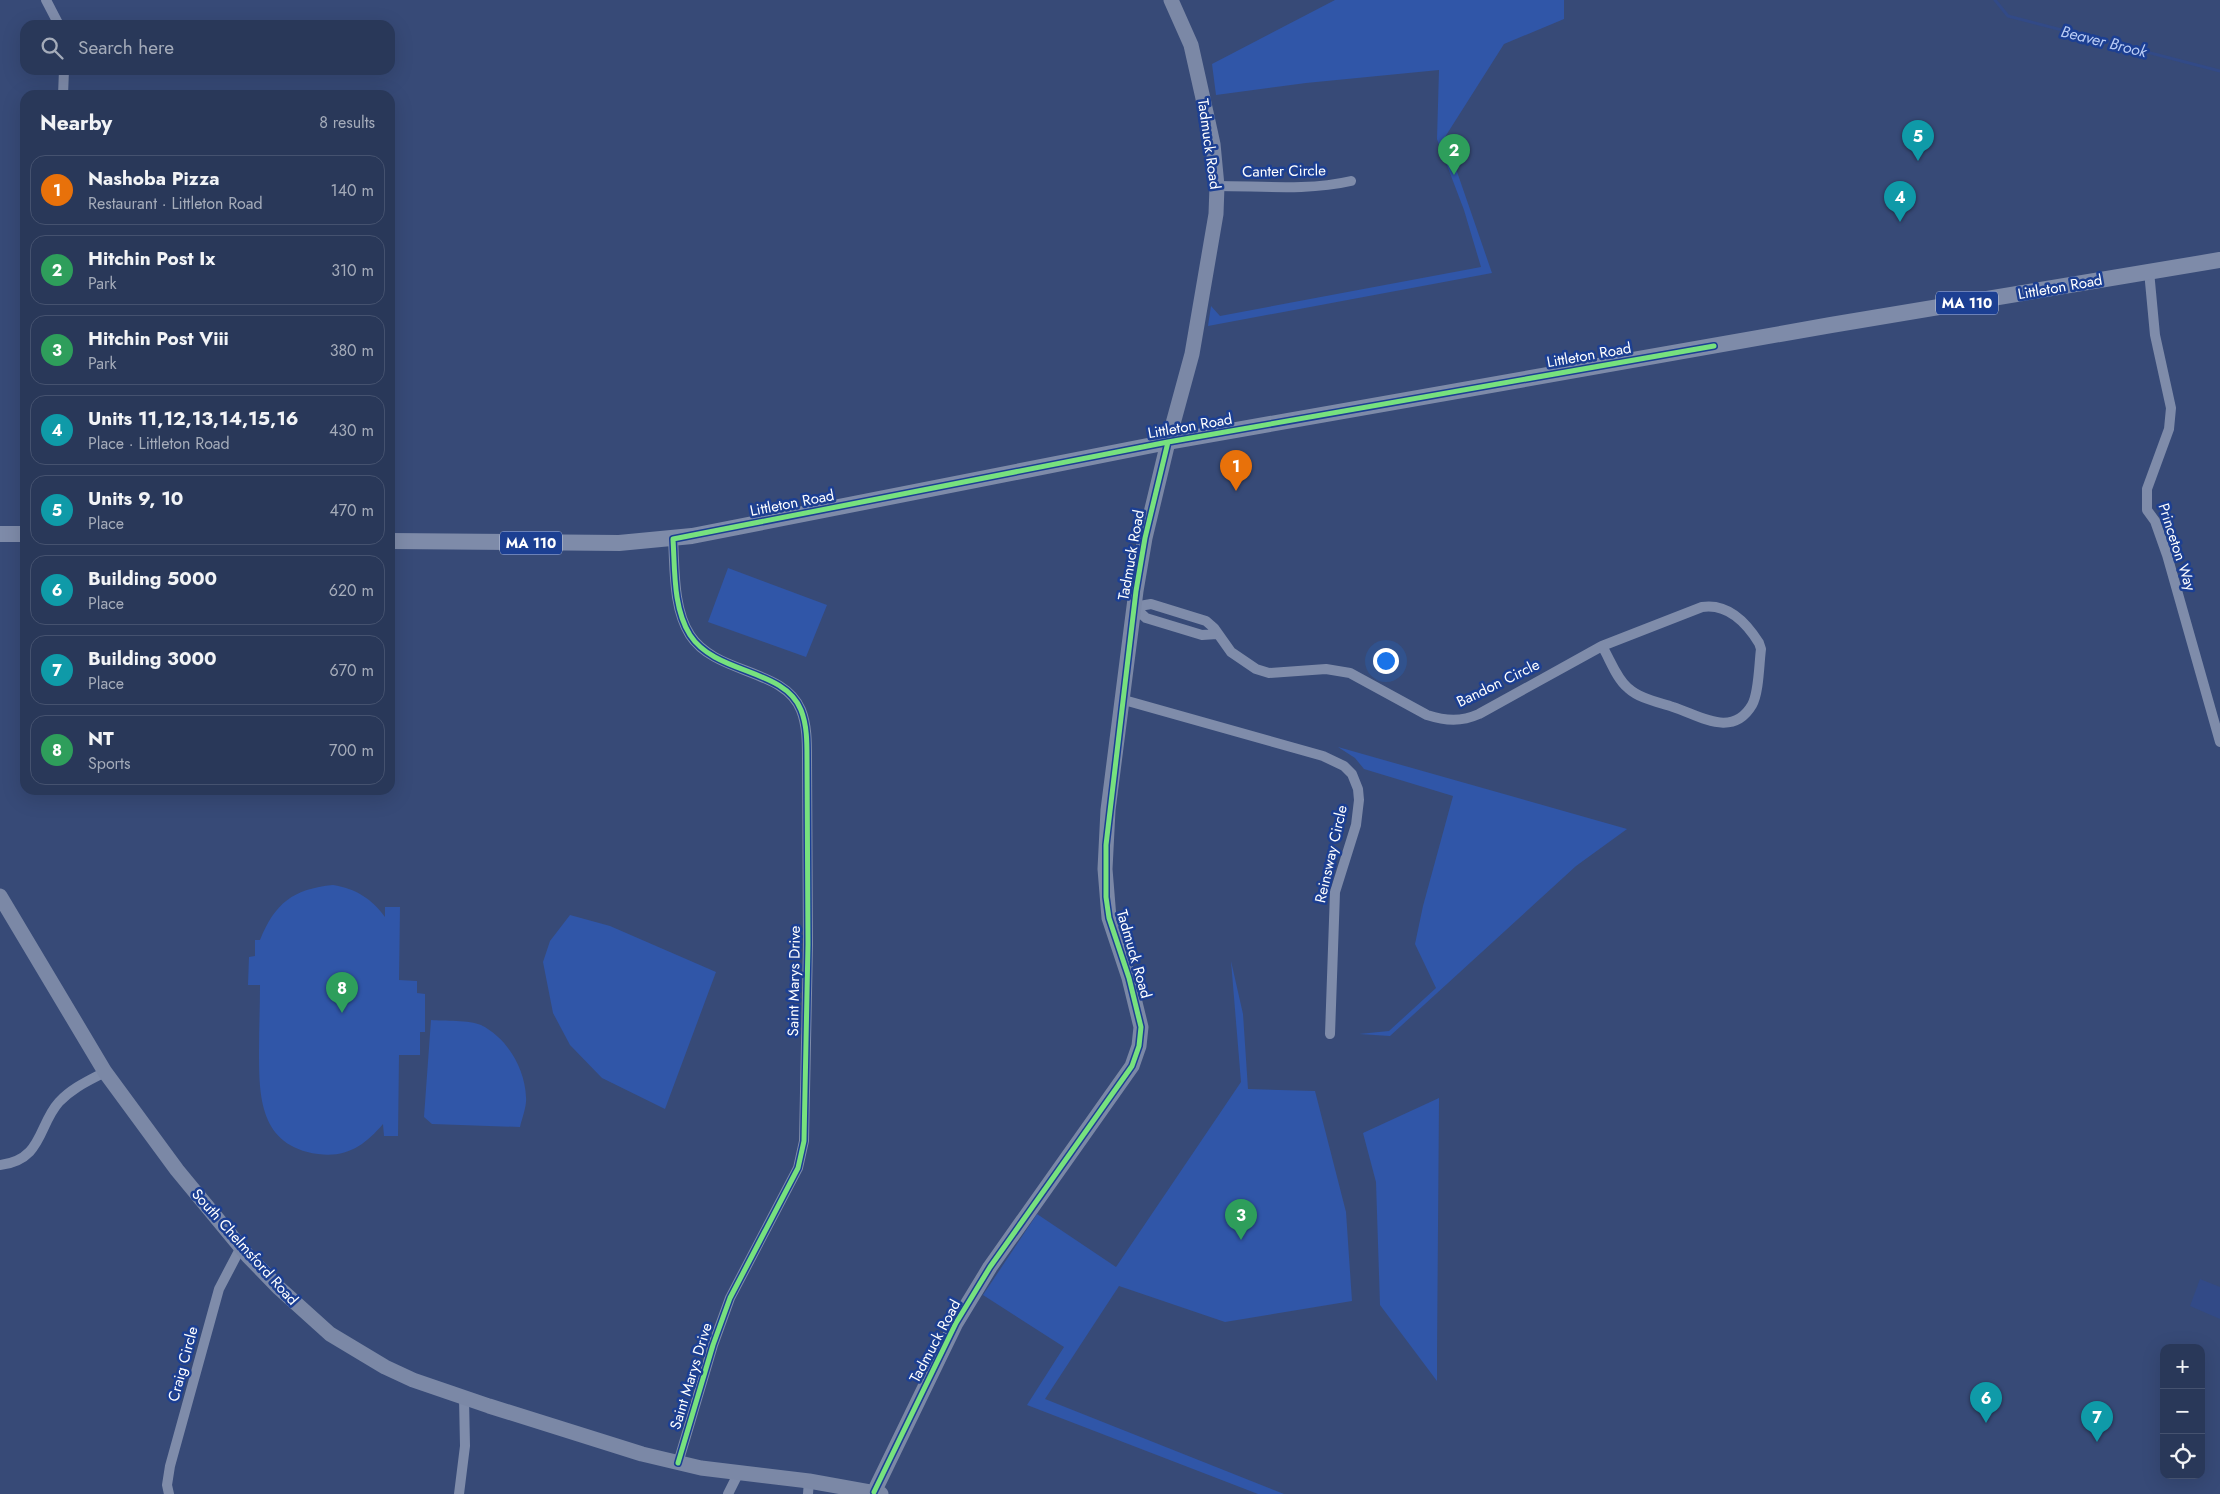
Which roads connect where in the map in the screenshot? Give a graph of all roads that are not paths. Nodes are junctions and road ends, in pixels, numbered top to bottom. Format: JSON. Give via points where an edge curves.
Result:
{"nodes":[{"id":1,"x":46,"y":0,"type":"edge"},
{"id":2,"x":1171,"y":0,"type":"edge"},
{"id":3,"x":56,"y":20,"type":"edge"},
{"id":4,"x":64,"y":75,"type":"edge"},
{"id":5,"x":63,"y":90,"type":"edge"},
{"id":6,"x":1351,"y":181,"type":"dead end"},
{"id":7,"x":1217,"y":186,"type":"junction"},
{"id":8,"x":2220,"y":260,"type":"edge"},
{"id":9,"x":2149,"y":271,"type":"junction"},
{"id":10,"x":1168,"y":442,"type":"junction"},
{"id":11,"x":0,"y":534,"type":"edge"},
{"id":12,"x":20,"y":534,"type":"edge"},
{"id":13,"x":673,"y":539,"type":"junction"},
{"id":14,"x":395,"y":540,"type":"edge"},
{"id":15,"x":1134,"y":607,"type":"junction"},
{"id":16,"x":1217,"y":634,"type":"junction"},
{"id":17,"x":1602,"y":646,"type":"junction"},
{"id":18,"x":1124,"y":700,"type":"junction"},
{"id":19,"x":2220,"y":742,"type":"edge"},
{"id":20,"x":0,"y":896,"type":"edge"},
{"id":21,"x":1330,"y":1034,"type":"dead end"},
{"id":22,"x":105,"y":1072,"type":"junction"},
{"id":23,"x":0,"y":1165,"type":"edge"},
{"id":24,"x":241,"y":1246,"type":"junction"},
{"id":25,"x":464,"y":1398,"type":"junction"},
{"id":26,"x":678,"y":1463,"type":"junction"},
{"id":27,"x":739,"y":1472,"type":"junction"},
{"id":28,"x":809,"y":1487,"type":"edge"},
{"id":29,"x":877,"y":1493,"type":"edge"},
{"id":30,"x":169,"y":1494,"type":"edge"},
{"id":31,"x":459,"y":1494,"type":"edge"},
{"id":32,"x":728,"y":1494,"type":"edge"}],
"edges":[{"from":1,"to":3,"type":"street"},
{"from":2,"to":7,"type":"street","name":"Tadmuck Road","via":[[1191,45],[1212,144]]},
{"from":4,"to":5,"type":"street"},
{"from":6,"to":7,"type":"street","name":"Canter Circle","via":[[1306,187]]},
{"from":7,"to":10,"type":"street","name":"Tadmuck Road","via":[[1202,306]]},
{"from":8,"to":9,"type":"main road","name":"Littleton Road","number":"MA 110"},
{"from":9,"to":10,"type":"main road","name":"Littleton Road","number":"MA 110"},
{"from":9,"to":19,"type":"street","name":"Princeton Way","via":[[2155,335],[2171,408],[2169,429],[2147,489],[2147,510],[2155,521],[2167,556]]},
{"from":10,"to":13,"type":"main road","name":"Littleton Road","number":"MA 110"},
{"from":10,"to":15,"type":"street","name":"Tadmuck Road","via":[[1145,538]]},
{"from":11,"to":12,"type":"main road"},
{"from":13,"to":14,"type":"main road","name":"Littleton Road","number":"MA 110","via":[[600,544]]},
{"from":13,"to":26,"type":"street","name":"Saint Marys Drive","via":[[676,593],[690,635],[709,655],[786,689],[800,708],[806,729],[807,758],[804,1141],[798,1168],[730,1298]]},
{"from":15,"to":16,"type":"street","via":[[1146,618],[1202,635]]},
{"from":15,"to":16,"type":"street","name":"Bandon Circle","via":[[1151,604],[1201,619],[1210,624]]},
{"from":15,"to":18,"type":"street","name":"Tadmuck Road"},
{"from":16,"to":17,"type":"street","name":"Bandon Circle","via":[[1237,657],[1256,669],[1269,673],[1326,669],[1350,673],[1420,712],[1450,720],[1479,714]]},
{"from":17,"to":17,"type":"street","name":"Bandon Circle","via":[[1629,690],[1709,721],[1737,720],[1748,711],[1755,698],[1761,649],[1755,638],[1727,609],[1719,606],[1702,607]]},
{"from":18,"to":21,"type":"street","name":"Reinsway Circle","via":[[1323,756],[1344,766],[1352,774],[1359,800],[1356,825],[1335,892]]},
{"from":18,"to":29,"type":"street","name":"Tadmuck Road","via":[[1108,810],[1105,878],[1109,918],[1141,1027],[1139,1046],[1132,1066],[990,1267],[956,1323]]},
{"from":20,"to":22,"type":"street","name":"South Chelmsford Road"},
{"from":22,"to":23,"type":"street","via":[[71,1090],[57,1104],[36,1144],[19,1160]]},
{"from":22,"to":24,"type":"street","name":"South Chelmsford Road","via":[[177,1170]]},
{"from":24,"to":25,"type":"street","name":"South Chelmsford Road","via":[[279,1288],[330,1334],[385,1367]]},
{"from":24,"to":30,"type":"street","name":"Craig Circle","via":[[219,1289],[170,1466]]},
{"from":25,"to":26,"type":"street","name":"South Chelmsford Road"},
{"from":25,"to":31,"type":"street","via":[[465,1446]]},
{"from":26,"to":27,"type":"street","name":"South Chelmsford Road"},
{"from":27,"to":28,"type":"street","name":"South Chelmsford Road"},
{"from":27,"to":32,"type":"street"},
{"from":28,"to":29,"type":"street","name":"South Chelmsford Road"}]}
